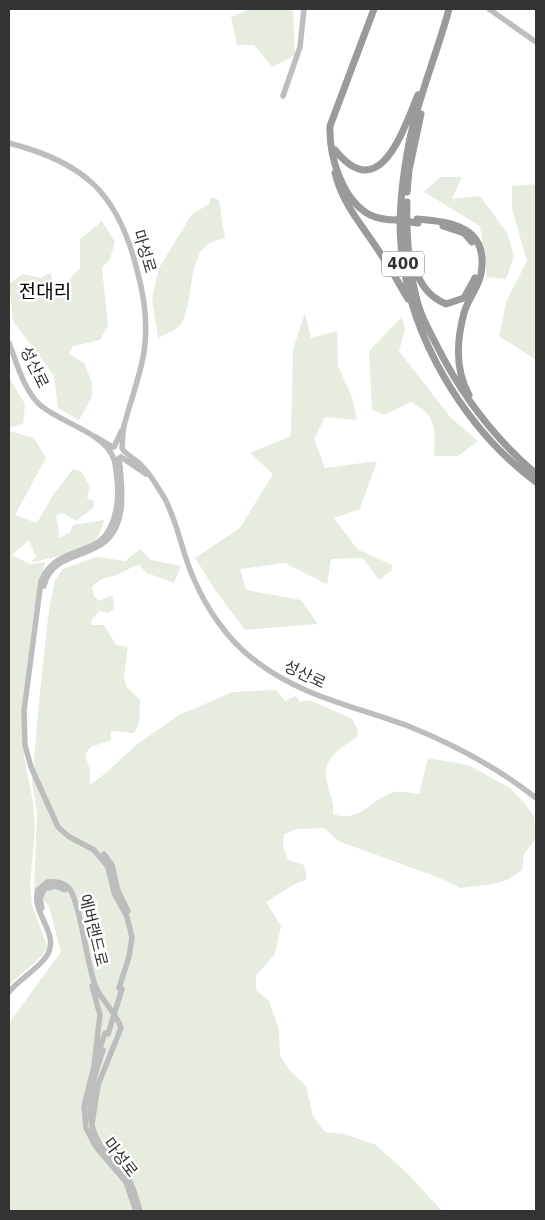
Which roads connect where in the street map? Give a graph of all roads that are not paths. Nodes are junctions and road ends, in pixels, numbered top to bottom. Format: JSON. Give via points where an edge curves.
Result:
{"nodes":[{"id":1,"x":304,"y":9,"type":"edge"},
{"id":2,"x":374,"y":9,"type":"edge"},
{"id":3,"x":378,"y":9,"type":"edge"},
{"id":4,"x":449,"y":9,"type":"edge"},
{"id":5,"x":454,"y":9,"type":"edge"},
{"id":6,"x":489,"y":9,"type":"edge"},
{"id":7,"x":536,"y":42,"type":"edge"},
{"id":8,"x":436,"y":52,"type":"junction"},
{"id":9,"x":283,"y":96,"type":"dead end"},
{"id":10,"x":9,"y":143,"type":"edge"},
{"id":11,"x":329,"y":143,"type":"junction"},
{"id":12,"x":334,"y":150,"type":"junction"},
{"id":13,"x":397,"y":219,"type":"junction"},
{"id":14,"x":418,"y":221,"type":"junction"},
{"id":15,"x":409,"y":254,"type":"junction"},
{"id":16,"x":412,"y":305,"type":"junction"},
{"id":17,"x":9,"y":343,"type":"edge"},
{"id":18,"x":476,"y":413,"type":"junction"},
{"id":19,"x":122,"y":433,"type":"junction"},
{"id":20,"x":89,"y":434,"type":"junction"},
{"id":21,"x":96,"y":440,"type":"junction"},
{"id":22,"x":105,"y":441,"type":"junction"},
{"id":23,"x":114,"y":447,"type":"junction"},
{"id":24,"x":118,"y":454,"type":"junction"},
{"id":25,"x":131,"y":456,"type":"junction"},
{"id":26,"x":133,"y":464,"type":"junction"},
{"id":27,"x":118,"y":471,"type":"junction"},
{"id":28,"x":536,"y":474,"type":"edge"},
{"id":29,"x":152,"y":479,"type":"junction"},
{"id":30,"x":536,"y":482,"type":"edge"},
{"id":31,"x":536,"y":798,"type":"edge"},
{"id":32,"x":9,"y":992,"type":"edge"},
{"id":33,"x":9,"y":997,"type":"edge"},
{"id":34,"x":107,"y":1034,"type":"junction"},
{"id":35,"x":94,"y":1065,"type":"junction"},
{"id":36,"x":92,"y":1124,"type":"junction"},
{"id":37,"x":136,"y":1211,"type":"edge"},
{"id":38,"x":140,"y":1211,"type":"edge"}],
"edges":[{"from":1,"to":9,"type":"street","via":[[302,40]]},
{"from":2,"to":11,"type":"highway","via":[[330,126]]},
{"from":3,"to":12,"type":"highway","via":[[334,127]]},
{"from":4,"to":8,"type":"highway","number":"400"},
{"from":5,"to":15,"type":"highway","number":"400","via":[[421,114],[411,161],[407,208]]},
{"from":6,"to":7,"type":"street"},
{"from":8,"to":12,"type":"highway","via":[[386,162],[377,168],[353,167]]},
{"from":8,"to":16,"type":"highway","number":"400","via":[[416,115],[403,178],[400,243]]},
{"from":10,"to":19,"type":"street","name":"마성로","via":[[48,154],[96,185],[112,204],[130,240],[141,282],[144,349]]},
{"from":11,"to":13,"type":"highway","via":[[339,175],[358,206],[382,219]]},
{"from":11,"to":16,"type":"highway","via":[[342,196]]},
{"from":12,"to":13,"type":"highway","via":[[356,198],[368,209]]},
{"from":13,"to":14,"type":"highway","bridge":true},
{"from":14,"to":15,"type":"highway","via":[[464,233],[477,251],[478,272],[464,298],[446,304],[427,292]]},
{"from":14,"to":18,"type":"highway","via":[[455,224],[468,230],[480,249],[481,274],[464,311],[459,347],[461,378]]},
{"from":15,"to":18,"type":"highway","number":"400","via":[[421,314],[452,376]]},
{"from":16,"to":30,"type":"highway","number":"400","via":[[430,347],[466,409],[500,449]]},
{"from":17,"to":20,"type":"street","name":"성산로","via":[[28,390],[38,403],[51,414]]},
{"from":18,"to":28,"type":"highway","number":"400"},
{"from":19,"to":22,"type":"street"},
{"from":19,"to":23,"type":"street"},
{"from":19,"to":24,"type":"street"},
{"from":19,"to":25,"type":"street"},
{"from":20,"to":21,"type":"street"},
{"from":20,"to":22,"type":"street"},
{"from":21,"to":24,"type":"street"},
{"from":21,"to":27,"type":"street"},
{"from":22,"to":23,"type":"street"},
{"from":23,"to":24,"type":"street"},
{"from":24,"to":25,"type":"street"},
{"from":24,"to":26,"type":"street"},
{"from":24,"to":27,"type":"street"},
{"from":25,"to":29,"type":"street"},
{"from":26,"to":27,"type":"street"},
{"from":26,"to":29,"type":"street"},
{"from":27,"to":34,"type":"street","bridge":true,"via":[[118,508],[110,530],[95,544],[60,557],[45,571],[41,581],[30,653],[24,733],[31,767],[53,818],[63,832],[103,858],[114,893],[127,917],[132,947]]},
{"from":29,"to":31,"type":"street","name":"성산로","via":[[171,511],[193,577],[211,612],[252,659],[305,692],[439,740],[494,769]]},
{"from":32,"to":36,"type":"street","name":"에버랜드로","via":[[42,961],[49,950],[49,934],[36,903],[38,890],[48,882],[63,884],[74,900],[95,984],[121,1028],[98,1085]]},
{"from":33,"to":35,"type":"street","name":"에버랜드로","via":[[50,957],[53,936],[40,899],[48,887],[61,887],[72,904],[82,958],[99,1011]]},
{"from":34,"to":35,"type":"street","name":"마성로"},
{"from":34,"to":36,"type":"street","name":"마성로","via":[[89,1101]]},
{"from":35,"to":37,"type":"street","name":"마성로","via":[[84,1106],[86,1128],[96,1147],[126,1182]]},
{"from":36,"to":38,"type":"street","name":"마성로","via":[[101,1146],[129,1180]]}]}
